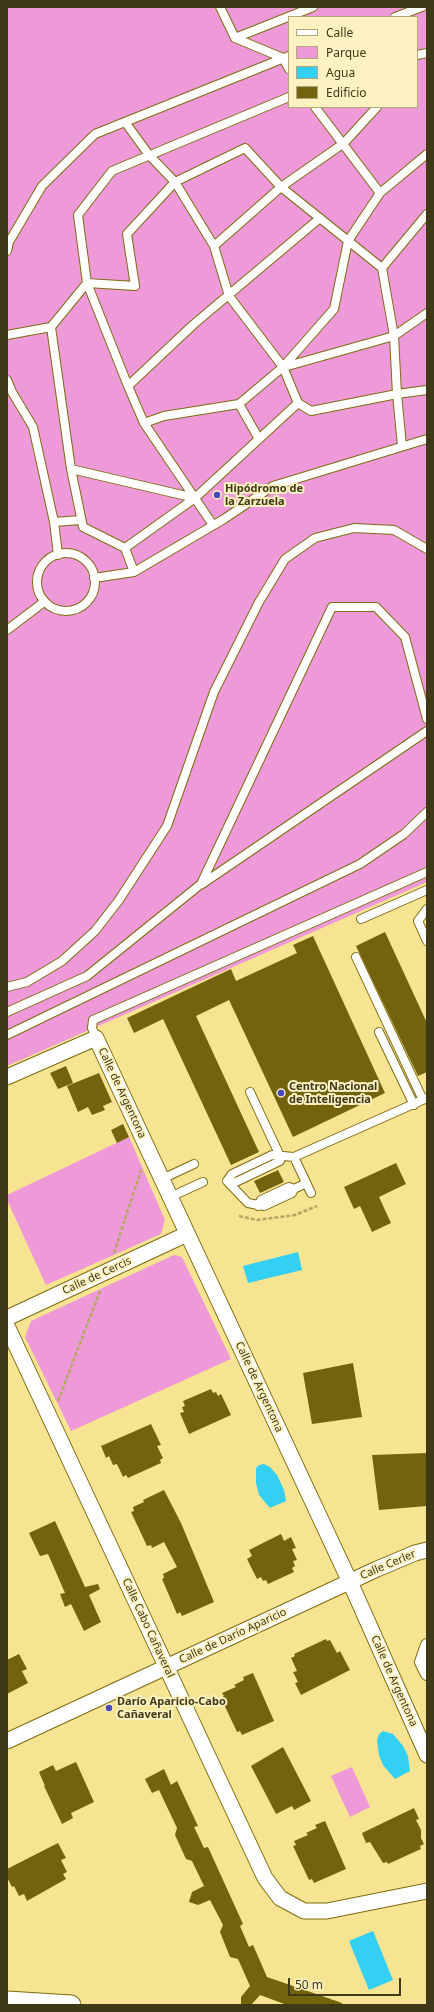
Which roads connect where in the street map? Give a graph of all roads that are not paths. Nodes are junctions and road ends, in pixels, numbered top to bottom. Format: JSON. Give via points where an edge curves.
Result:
{"nodes":[{"id":1,"x":220,"y":7,"type":"edge"},
{"id":2,"x":313,"y":7,"type":"edge"},
{"id":3,"x":422,"y":7,"type":"edge"},
{"id":4,"x":290,"y":16,"type":"edge"},
{"id":5,"x":398,"y":16,"type":"edge"},
{"id":6,"x":288,"y":17,"type":"edge"},
{"id":7,"x":235,"y":38,"type":"junction"},
{"id":8,"x":286,"y":57,"type":"edge"},
{"id":9,"x":288,"y":97,"type":"edge"},
{"id":10,"x":316,"y":108,"type":"edge"},
{"id":11,"x":376,"y":108,"type":"edge"},
{"id":12,"x":125,"y":122,"type":"junction"},
{"id":13,"x":344,"y":144,"type":"junction"},
{"id":14,"x":427,"y":154,"type":"edge"},
{"id":15,"x":149,"y":155,"type":"junction"},
{"id":16,"x":175,"y":182,"type":"junction"},
{"id":17,"x":281,"y":187,"type":"junction"},
{"id":18,"x":380,"y":193,"type":"junction"},
{"id":19,"x":320,"y":218,"type":"junction"},
{"id":20,"x":426,"y":218,"type":"edge"},
{"id":21,"x":348,"y":241,"type":"junction"},
{"id":22,"x":214,"y":246,"type":"junction"},
{"id":23,"x":7,"y":251,"type":"edge"},
{"id":24,"x":382,"y":268,"type":"junction"},
{"id":25,"x":86,"y":283,"type":"junction"},
{"id":26,"x":229,"y":296,"type":"junction"},
{"id":27,"x":427,"y":313,"type":"edge"},
{"id":28,"x":51,"y":327,"type":"junction"},
{"id":29,"x":7,"y":335,"type":"edge"},
{"id":30,"x":394,"y":336,"type":"junction"},
{"id":31,"x":283,"y":367,"type":"junction"},
{"id":32,"x":7,"y":380,"type":"edge"},
{"id":33,"x":128,"y":386,"type":"junction"},
{"id":34,"x":427,"y":390,"type":"edge"},
{"id":35,"x":397,"y":394,"type":"junction"},
{"id":36,"x":298,"y":403,"type":"junction"},
{"id":37,"x":239,"y":404,"type":"junction"},
{"id":38,"x":144,"y":423,"type":"junction"},
{"id":39,"x":259,"y":439,"type":"junction"},
{"id":40,"x":427,"y":439,"type":"edge"},
{"id":41,"x":402,"y":446,"type":"junction"},
{"id":42,"x":71,"y":469,"type":"junction"},
{"id":43,"x":195,"y":498,"type":"junction"},
{"id":44,"x":81,"y":520,"type":"junction"},
{"id":45,"x":54,"y":522,"type":"junction"},
{"id":46,"x":213,"y":526,"type":"junction"},
{"id":47,"x":124,"y":548,"type":"junction"},
{"id":48,"x":427,"y":549,"type":"edge"},
{"id":49,"x":58,"y":554,"type":"junction"},
{"id":50,"x":134,"y":572,"type":"junction"},
{"id":51,"x":94,"y":578,"type":"junction"},
{"id":52,"x":44,"y":602,"type":"junction"},
{"id":53,"x":7,"y":630,"type":"edge"},
{"id":54,"x":427,"y":719,"type":"edge"},
{"id":55,"x":427,"y":731,"type":"edge"},
{"id":56,"x":427,"y":812,"type":"edge"},
{"id":57,"x":427,"y":872,"type":"edge"},
{"id":58,"x":201,"y":884,"type":"junction"},
{"id":59,"x":427,"y":890,"type":"edge"},
{"id":60,"x":427,"y":909,"type":"edge"},
{"id":61,"x":361,"y":919,"type":"dead end"},
{"id":62,"x":427,"y":941,"type":"edge"},
{"id":63,"x":356,"y":957,"type":"dead end"},
{"id":64,"x":7,"y":987,"type":"edge"},
{"id":65,"x":7,"y":1012,"type":"edge"},
{"id":66,"x":380,"y":1032,"type":"dead end"},
{"id":67,"x":7,"y":1035,"type":"edge"},
{"id":68,"x":96,"y":1038,"type":"junction"},
{"id":69,"x":7,"y":1077,"type":"edge"},
{"id":70,"x":250,"y":1092,"type":"dead end"},
{"id":71,"x":425,"y":1099,"type":"edge"},
{"id":72,"x":414,"y":1105,"type":"junction"},
{"id":73,"x":280,"y":1156,"type":"junction"},
{"id":74,"x":294,"y":1157,"type":"junction"},
{"id":75,"x":194,"y":1164,"type":"dead end"},
{"id":76,"x":162,"y":1179,"type":"junction"},
{"id":77,"x":203,"y":1182,"type":"dead end"},
{"id":78,"x":306,"y":1183,"type":"junction"},
{"id":79,"x":311,"y":1193,"type":"dead end"},
{"id":80,"x":170,"y":1197,"type":"junction"},
{"id":81,"x":187,"y":1234,"type":"junction"},
{"id":82,"x":7,"y":1318,"type":"edge"},
{"id":83,"x":7,"y":1326,"type":"edge"},
{"id":84,"x":427,"y":1550,"type":"edge"},
{"id":85,"x":350,"y":1582,"type":"junction"},
{"id":86,"x":427,"y":1646,"type":"edge"},
{"id":87,"x":166,"y":1667,"type":"junction"},
{"id":88,"x":427,"y":1674,"type":"edge"},
{"id":89,"x":423,"y":1734,"type":"edge"},
{"id":90,"x":7,"y":1740,"type":"edge"},
{"id":91,"x":427,"y":1755,"type":"edge"},
{"id":92,"x":427,"y":1892,"type":"edge"},
{"id":93,"x":7,"y":2001,"type":"edge"},
{"id":94,"x":70,"y":2005,"type":"edge"}],
"edges":[{"from":1,"to":7,"type":"lane"},
{"from":2,"to":4,"type":"lane"},
{"from":3,"to":5,"type":"lane"},
{"from":6,"to":7,"type":"lane"},
{"from":7,"to":8,"type":"lane"},
{"from":8,"to":12,"type":"lane"},
{"from":9,"to":15,"type":"lane"},
{"from":10,"to":13,"type":"lane"},
{"from":11,"to":13,"type":"lane"},
{"from":12,"to":15,"type":"lane"},
{"from":12,"to":23,"type":"lane","via":[[95,134],[42,186],[9,242]]},
{"from":13,"to":17,"type":"lane"},
{"from":13,"to":18,"type":"lane"},
{"from":14,"to":18,"type":"lane"},
{"from":15,"to":16,"type":"lane"},
{"from":15,"to":25,"type":"lane","via":[[112,171],[78,215]]},
{"from":16,"to":17,"type":"lane","via":[[245,148]]},
{"from":16,"to":22,"type":"lane"},
{"from":16,"to":25,"type":"lane","via":[[127,234],[135,286]]},
{"from":17,"to":19,"type":"lane"},
{"from":17,"to":22,"type":"lane"},
{"from":18,"to":21,"type":"lane"},
{"from":19,"to":21,"type":"lane"},
{"from":19,"to":26,"type":"lane"},
{"from":20,"to":24,"type":"lane"},
{"from":21,"to":24,"type":"lane"},
{"from":21,"to":31,"type":"lane","via":[[334,309]]},
{"from":22,"to":26,"type":"lane"},
{"from":24,"to":30,"type":"lane"},
{"from":25,"to":28,"type":"lane"},
{"from":25,"to":33,"type":"lane"},
{"from":26,"to":31,"type":"lane"},
{"from":26,"to":33,"type":"lane","via":[[194,324]]},
{"from":27,"to":30,"type":"lane"},
{"from":28,"to":29,"type":"lane"},
{"from":28,"to":42,"type":"lane"},
{"from":30,"to":31,"type":"lane"},
{"from":30,"to":35,"type":"lane"},
{"from":31,"to":36,"type":"lane"},
{"from":31,"to":37,"type":"lane"},
{"from":32,"to":45,"type":"lane","via":[[33,427]]},
{"from":33,"to":38,"type":"lane"},
{"from":34,"to":35,"type":"lane"},
{"from":35,"to":36,"type":"lane","via":[[311,411]]},
{"from":35,"to":41,"type":"lane"},
{"from":36,"to":39,"type":"lane"},
{"from":37,"to":38,"type":"lane","via":[[164,416]]},
{"from":37,"to":39,"type":"lane"},
{"from":38,"to":43,"type":"lane"},
{"from":39,"to":43,"type":"lane"},
{"from":40,"to":41,"type":"lane"},
{"from":41,"to":46,"type":"lane","via":[[274,486]]},
{"from":42,"to":43,"type":"lane"},
{"from":42,"to":44,"type":"lane"},
{"from":43,"to":46,"type":"lane"},
{"from":43,"to":47,"type":"lane"},
{"from":44,"to":45,"type":"lane"},
{"from":44,"to":47,"type":"lane","via":[[83,527]]},
{"from":45,"to":49,"type":"lane"},
{"from":46,"to":50,"type":"lane"},
{"from":47,"to":50,"type":"lane"},
{"from":48,"to":64,"type":"lane","via":[[394,530],[354,528],[315,538],[285,559],[259,602],[214,692],[167,826],[119,900],[95,931],[62,961],[27,982]]},
{"from":49,"to":51,"type":"lane","via":[[77,556],[85,561]]},
{"from":49,"to":52,"type":"lane","via":[[46,562],[38,574],[39,594]]},
{"from":50,"to":51,"type":"lane"},
{"from":51,"to":52,"type":"lane","via":[[94,589],[90,599],[82,606],[73,610],[58,610]]},
{"from":52,"to":53,"type":"lane"},
{"from":54,"to":58,"type":"lane","via":[[405,638],[376,606],[332,607]]},
{"from":55,"to":58,"type":"lane"},
{"from":56,"to":67,"type":"lane","via":[[404,834],[360,864]]},
{"from":57,"to":68,"type":"lane","via":[[93,1020],[92,1028]]},
{"from":58,"to":65,"type":"lane","via":[[87,976]]},
{"from":59,"to":61,"type":"lane"},
{"from":60,"to":62,"type":"lane","via":[[418,921]]},
{"from":63,"to":71,"type":"lane"},
{"from":66,"to":72,"type":"lane"},
{"from":68,"to":69,"type":"street"},
{"from":68,"to":76,"type":"street","name":"Calle de Argentona"},
{"from":70,"to":73,"type":"lane"},
{"from":71,"to":72,"type":"lane"},
{"from":72,"to":74,"type":"lane"},
{"from":73,"to":74,"type":"lane"},
{"from":73,"to":78,"type":"lane","via":[[272,1155],[232,1174],[228,1181],[248,1204],[258,1206],[261,1200],[289,1187],[294,1189]]},
{"from":74,"to":78,"type":"lane"},
{"from":75,"to":76,"type":"lane"},
{"from":76,"to":80,"type":"street","name":"Calle de Argentona"},
{"from":77,"to":80,"type":"lane"},
{"from":78,"to":79,"type":"lane"},
{"from":80,"to":81,"type":"street","name":"Calle de Argentona"},
{"from":81,"to":82,"type":"street","name":"Calle de Cercis"},
{"from":81,"to":85,"type":"street","name":"Calle de Argentona"},
{"from":83,"to":87,"type":"street","name":"Calle Cabo Cañaveral"},
{"from":84,"to":85,"type":"street","name":"Calle Cerler"},
{"from":85,"to":87,"type":"street","name":"Calle de Darío Aparicio"},
{"from":85,"to":89,"type":"street","name":"Calle de Argentona"},
{"from":86,"to":88,"type":"street","via":[[421,1662]]},
{"from":87,"to":90,"type":"street","name":"Calle de Darío Aparicio"},
{"from":87,"to":92,"type":"street","name":"Calle Cabo Cañaveral","via":[[265,1878],[280,1898],[304,1911],[327,1911]]},
{"from":89,"to":91,"type":"street","name":"Calle de Argentona"},
{"from":93,"to":94,"type":"street"}]}
